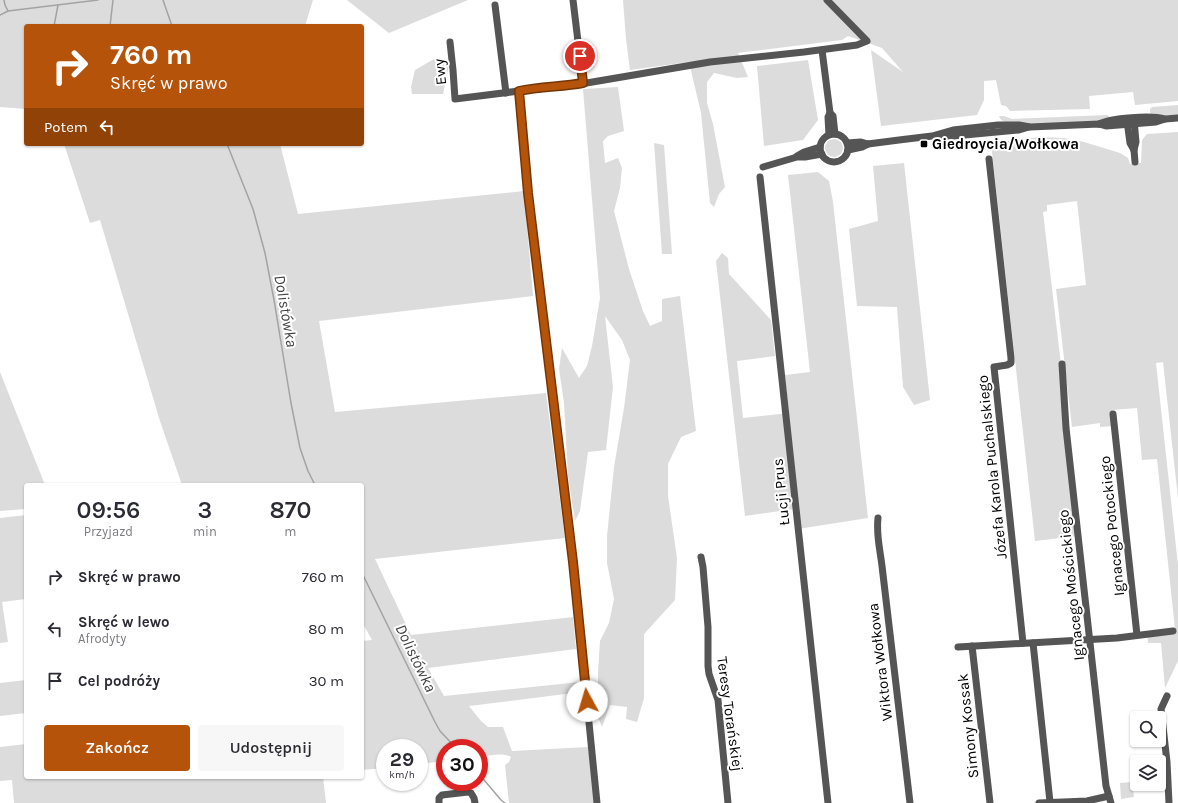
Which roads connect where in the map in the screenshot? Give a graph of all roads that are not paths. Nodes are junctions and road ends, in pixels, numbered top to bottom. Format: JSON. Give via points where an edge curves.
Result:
{"nodes":[{"id":1,"x":573,"y":0,"type":"edge"},
{"id":2,"x":827,"y":0,"type":"edge"},
{"id":3,"x":495,"y":4,"type":"dead end"},
{"id":4,"x":450,"y":42,"type":"dead end"},
{"id":5,"x":822,"y":50,"type":"junction"},
{"id":6,"x":583,"y":83,"type":"junction"},
{"id":7,"x":519,"y":91,"type":"junction"},
{"id":8,"x":506,"y":93,"type":"junction"},
{"id":9,"x":1178,"y":118,"type":"edge"},
{"id":10,"x":1131,"y":122,"type":"junction"},
{"id":11,"x":832,"y":134,"type":"junction"},
{"id":12,"x":847,"y":146,"type":"junction"},
{"id":13,"x":821,"y":151,"type":"junction"},
{"id":14,"x":989,"y":159,"type":"dead end"},
{"id":15,"x":1135,"y":162,"type":"dead end"},
{"id":16,"x":762,"y":167,"type":"dead end"},
{"id":17,"x":760,"y":177,"type":"dead end"},
{"id":18,"x":1062,"y":364,"type":"dead end"},
{"id":19,"x":1113,"y":414,"type":"dead end"},
{"id":20,"x":878,"y":518,"type":"dead end"},
{"id":21,"x":701,"y":557,"type":"dead end"},
{"id":22,"x":1173,"y":631,"type":"dead end"},
{"id":23,"x":1137,"y":635,"type":"junction"},
{"id":24,"x":1091,"y":640,"type":"junction"},
{"id":25,"x":1023,"y":643,"type":"junction"},
{"id":26,"x":1034,"y":643,"type":"junction"},
{"id":27,"x":972,"y":646,"type":"junction"},
{"id":28,"x":958,"y":647,"type":"dead end"},
{"id":29,"x":1167,"y":696,"type":"dead end"},
{"id":30,"x":1110,"y":799,"type":"edge"},
{"id":31,"x":1050,"y":802,"type":"edge"},
{"id":32,"x":439,"y":803,"type":"edge"},
{"id":33,"x":475,"y":803,"type":"edge"},
{"id":34,"x":597,"y":803,"type":"edge"},
{"id":35,"x":728,"y":803,"type":"edge"},
{"id":36,"x":828,"y":803,"type":"edge"},
{"id":37,"x":910,"y":803,"type":"edge"},
{"id":38,"x":990,"y":803,"type":"edge"},
{"id":39,"x":1040,"y":803,"type":"edge"},
{"id":40,"x":1169,"y":803,"type":"edge"}],
"edges":[{"from":1,"to":6,"type":"street"},
{"from":2,"to":5,"type":"street","via":[[867,41]]},
{"from":3,"to":8,"type":"street"},
{"from":4,"to":8,"type":"street","name":"Ewy","via":[[455,99]]},
{"from":5,"to":6,"type":"street","via":[[710,62]]},
{"from":5,"to":11,"type":"street"},
{"from":6,"to":7,"type":"street"},
{"from":7,"to":8,"type":"street"},
{"from":7,"to":34,"type":"street","via":[[528,193],[573,562]]},
{"from":9,"to":10,"type":"street","via":[[1156,117]]},
{"from":10,"to":12,"type":"street","via":[[1110,120],[1098,124],[1030,127],[1020,130],[995,128],[945,137],[932,136],[868,144],[862,147]]},
{"from":10,"to":15,"type":"street","via":[[1130,143],[1134,150]]},
{"from":11,"to":12,"type":"street","via":[[842,137]]},
{"from":11,"to":13,"type":"street","via":[[823,140]]},
{"from":12,"to":13,"type":"street","via":[[845,156],[836,161],[828,160]]},
{"from":13,"to":16,"type":"street","via":[[804,152],[797,157]]},
{"from":14,"to":25,"type":"street","name":"Józefa Karola Puchalskiego","via":[[1011,358],[1011,364],[994,367]]},
{"from":17,"to":36,"type":"street","name":"Łucji Prus"},
{"from":18,"to":24,"type":"street","name":"Ignacego Mościckiego","via":[[1066,428]]},
{"from":19,"to":23,"type":"street","name":"Ignacego Potockiego"},
{"from":20,"to":37,"type":"street","name":"Wiktora Wołkowa","via":[[877,535]]},
{"from":21,"to":35,"type":"street","name":"Teresy Torańskiej","via":[[708,627],[708,666],[718,700]]},
{"from":22,"to":23,"type":"street"},
{"from":23,"to":24,"type":"street"},
{"from":24,"to":26,"type":"street"},
{"from":24,"to":30,"type":"street","name":"Ignacego Mościckiego"},
{"from":25,"to":26,"type":"street"},
{"from":25,"to":27,"type":"street"},
{"from":26,"to":31,"type":"street"},
{"from":27,"to":28,"type":"street"},
{"from":27,"to":38,"type":"street","name":"Simony Kossak"},
{"from":29,"to":40,"type":"street","via":[[1161,709]]},
{"from":30,"to":31,"type":"street"},
{"from":31,"to":39,"type":"street"},
{"from":32,"to":33,"type":"street","via":[[442,795],[468,792]]}]}
